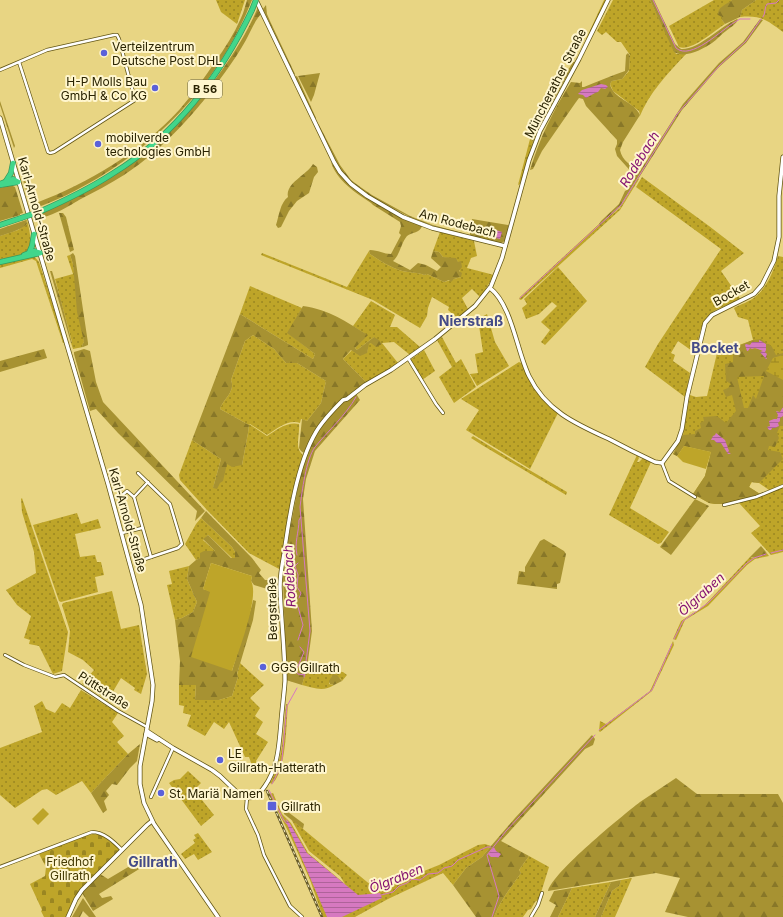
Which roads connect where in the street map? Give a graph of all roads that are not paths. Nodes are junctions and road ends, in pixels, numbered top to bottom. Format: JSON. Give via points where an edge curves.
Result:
{"nodes":[{"id":1,"x":256,"y":0,"type":"edge"},
{"id":2,"x":608,"y":0,"type":"edge"},
{"id":3,"x":19,"y":62,"type":"junction"},
{"id":4,"x":0,"y":69,"type":"edge"},
{"id":5,"x":0,"y":118,"type":"edge"},
{"id":6,"x":783,"y":157,"type":"edge"},
{"id":7,"x":13,"y":163,"type":"junction"},
{"id":8,"x":6,"y":181,"type":"junction"},
{"id":9,"x":18,"y":182,"type":"junction"},
{"id":10,"x":0,"y":184,"type":"edge"},
{"id":11,"x":0,"y":225,"type":"edge"},
{"id":12,"x":34,"y":234,"type":"junction"},
{"id":13,"x":505,"y":246,"type":"junction"},
{"id":14,"x":29,"y":253,"type":"junction"},
{"id":15,"x":40,"y":254,"type":"junction"},
{"id":16,"x":21,"y":257,"type":"junction"},
{"id":17,"x":0,"y":262,"type":"edge"},
{"id":18,"x":490,"y":288,"type":"junction"},
{"id":19,"x":408,"y":358,"type":"junction"},
{"id":20,"x":365,"y":385,"type":"joint"},
{"id":21,"x":443,"y":413,"type":"dead end"},
{"id":22,"x":662,"y":463,"type":"junction"},
{"id":23,"x":138,"y":473,"type":"dead end"},
{"id":24,"x":148,"y":482,"type":"junction"},
{"id":25,"x":783,"y":486,"type":"edge"},
{"id":26,"x":134,"y":497,"type":"junction"},
{"id":27,"x":696,"y":497,"type":"dead end"},
{"id":28,"x":120,"y":498,"type":"dead end"},
{"id":29,"x":724,"y":505,"type":"dead end"},
{"id":30,"x":142,"y":528,"type":"junction"},
{"id":31,"x":122,"y":533,"type":"junction"},
{"id":32,"x":151,"y":557,"type":"junction"},
{"id":33,"x":136,"y":562,"type":"dead end"},
{"id":34,"x":5,"y":655,"type":"dead end"},
{"id":35,"x":147,"y":731,"type":"junction"},
{"id":36,"x":173,"y":748,"type":"junction"},
{"id":37,"x":151,"y":797,"type":"dead end"},
{"id":38,"x":247,"y":798,"type":"junction"},
{"id":39,"x":152,"y":821,"type":"junction"},
{"id":40,"x":122,"y":850,"type":"junction"},
{"id":41,"x":0,"y":867,"type":"edge"},
{"id":42,"x":542,"y":893,"type":"dead end"},
{"id":43,"x":68,"y":917,"type":"edge"},
{"id":44,"x":218,"y":917,"type":"edge"},
{"id":45,"x":302,"y":917,"type":"edge"},
{"id":46,"x":531,"y":917,"type":"edge"}],
"edges":[{"from":1,"to":11,"type":"highway","number":"B 56","bridge":true,"via":[[238,39],[216,75],[170,128],[112,174],[39,212]]},
{"from":1,"to":13,"type":"street","name":"Am Rodebach","via":[[334,162],[346,180],[367,196],[419,224]]},
{"from":2,"to":13,"type":"street","name":"Müncherather Straße","via":[[540,131],[529,160]]},
{"from":3,"to":3,"type":"street","via":[[50,154],[135,100],[117,35],[114,34],[47,50]]},
{"from":3,"to":4,"type":"street"},
{"from":5,"to":7,"type":"street","name":"Karl-Arnold-Straße"},
{"from":6,"to":22,"type":"street","name":"Bocket","via":[[779,196],[779,237],[774,261],[762,285],[754,294],[712,315],[705,324],[688,391],[682,429],[678,441]]},
{"from":7,"to":8,"type":"highway"},
{"from":7,"to":9,"type":"street","name":"Karl-Arnold-Straße"},
{"from":8,"to":9,"type":"highway","via":[[13,179]]},
{"from":8,"to":10,"type":"highway"},
{"from":9,"to":10,"type":"highway"},
{"from":9,"to":12,"type":"street","name":"Karl-Arnold-Straße"},
{"from":12,"to":14,"type":"highway"},
{"from":12,"to":15,"type":"street","name":"Karl-Arnold-Straße"},
{"from":13,"to":18,"type":"street","name":"Am Rodebach"},
{"from":14,"to":15,"type":"highway","via":[[34,251]]},
{"from":14,"to":16,"type":"highway"},
{"from":15,"to":16,"type":"highway"},
{"from":15,"to":31,"type":"street","name":"Karl-Arnold-Straße"},
{"from":16,"to":17,"type":"highway"},
{"from":18,"to":19,"type":"street","name":"Am Rodebach","via":[[473,308]]},
{"from":18,"to":22,"type":"street","via":[[506,312],[529,376],[548,403],[570,420],[655,462]]},
{"from":19,"to":20,"type":"street","name":"Am Rodebach"},
{"from":19,"to":21,"type":"street"},
{"from":20,"to":38,"type":"street","name":"Bergstraße","via":[[343,400],[324,420],[312,439],[302,465],[281,579],[285,681],[277,758],[274,771],[266,784],[257,796]]},
{"from":22,"to":27,"type":"street","via":[[670,481]]},
{"from":23,"to":24,"type":"street"},
{"from":24,"to":26,"type":"street"},
{"from":24,"to":32,"type":"street","via":[[170,504],[182,544],[178,548]]},
{"from":25,"to":29,"type":"street","via":[[756,497]]},
{"from":26,"to":28,"type":"street","via":[[127,491]]},
{"from":26,"to":30,"type":"street"},
{"from":30,"to":31,"type":"street"},
{"from":30,"to":32,"type":"street"},
{"from":31,"to":35,"type":"street","name":"Karl-Arnold-Straße","via":[[141,605],[153,674],[153,695]]},
{"from":32,"to":33,"type":"street"},
{"from":34,"to":35,"type":"street","name":"Püttstraße","via":[[24,666],[55,677],[64,675]]},
{"from":35,"to":36,"type":"street","via":[[157,740]]},
{"from":35,"to":39,"type":"street","name":"Karl-Arnold-Straße","via":[[140,766],[140,784],[144,803]]},
{"from":36,"to":37,"type":"street"},
{"from":36,"to":38,"type":"street","via":[[212,770],[241,796]]},
{"from":38,"to":45,"type":"street","via":[[246,809],[264,855],[290,906]]},
{"from":39,"to":40,"type":"street"},
{"from":39,"to":44,"type":"street","name":"Karl-Arnold-Straße"},
{"from":40,"to":41,"type":"street","via":[[103,834],[92,832]]},
{"from":40,"to":43,"type":"street","via":[[82,890]]},
{"from":42,"to":46,"type":"street"}]}
